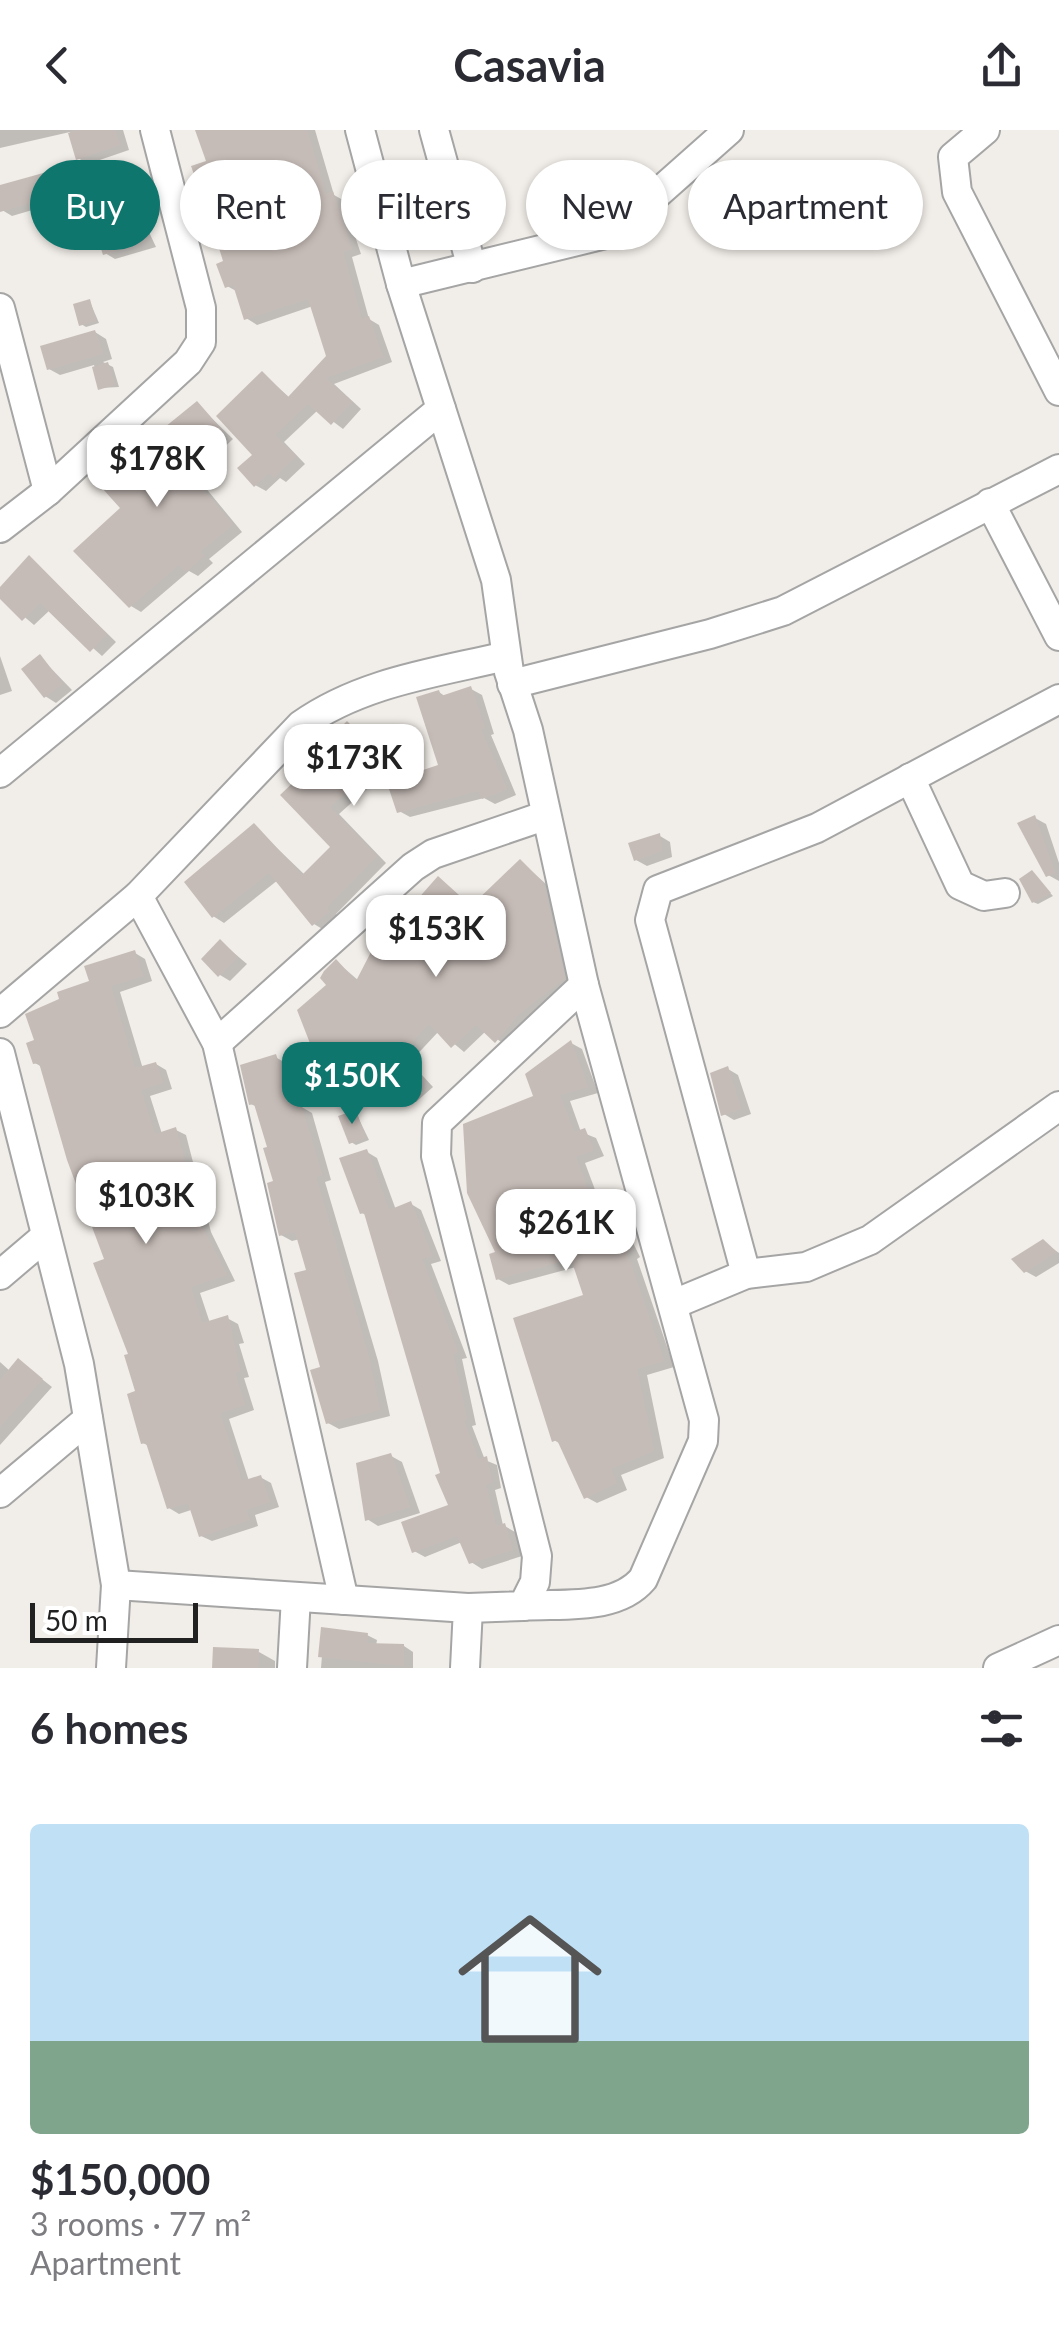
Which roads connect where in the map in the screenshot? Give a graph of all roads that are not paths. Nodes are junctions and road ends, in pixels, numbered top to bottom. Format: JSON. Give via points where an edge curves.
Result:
{"nodes":[{"id":1,"x":155,"y":130,"type":"edge"},
{"id":2,"x":360,"y":130,"type":"edge"},
{"id":3,"x":434,"y":130,"type":"edge"},
{"id":4,"x":729,"y":130,"type":"edge"},
{"id":5,"x":985,"y":130,"type":"edge"},
{"id":6,"x":472,"y":268,"type":"junction"},
{"id":7,"x":401,"y":284,"type":"junction"},
{"id":8,"x":0,"y":308,"type":"edge"},
{"id":9,"x":1059,"y":390,"type":"edge"},
{"id":10,"x":441,"y":409,"type":"junction"},
{"id":11,"x":1059,"y":469,"type":"edge"},
{"id":12,"x":48,"y":490,"type":"junction"},
{"id":13,"x":990,"y":504,"type":"junction"},
{"id":14,"x":0,"y":528,"type":"edge"},
{"id":15,"x":1059,"y":636,"type":"edge"},
{"id":16,"x":506,"y":656,"type":"junction"},
{"id":17,"x":512,"y":684,"type":"junction"},
{"id":18,"x":1059,"y":699,"type":"edge"},
{"id":19,"x":0,"y":774,"type":"edge"},
{"id":20,"x":910,"y":778,"type":"junction"},
{"id":21,"x":544,"y":816,"type":"junction"},
{"id":22,"x":1005,"y":893,"type":"dead end"},
{"id":23,"x":138,"y":896,"type":"junction"},
{"id":24,"x":584,"y":985,"type":"junction"},
{"id":25,"x":0,"y":1013,"type":"edge"},
{"id":26,"x":217,"y":1043,"type":"junction"},
{"id":27,"x":2,"y":1067,"type":"edge"},
{"id":28,"x":1059,"y":1106,"type":"edge"},
{"id":29,"x":46,"y":1236,"type":"junction"},
{"id":30,"x":746,"y":1274,"type":"junction"},
{"id":31,"x":0,"y":1275,"type":"edge"},
{"id":32,"x":674,"y":1304,"type":"junction"},
{"id":33,"x":88,"y":1419,"type":"junction"},
{"id":34,"x":0,"y":1493,"type":"edge"},
{"id":35,"x":116,"y":1585,"type":"junction"},
{"id":36,"x":296,"y":1597,"type":"junction"},
{"id":37,"x":344,"y":1600,"type":"junction"},
{"id":38,"x":523,"y":1606,"type":"junction"},
{"id":39,"x":468,"y":1608,"type":"junction"},
{"id":40,"x":1059,"y":1640,"type":"edge"},
{"id":41,"x":111,"y":1668,"type":"edge"},
{"id":42,"x":292,"y":1668,"type":"edge"},
{"id":43,"x":465,"y":1668,"type":"edge"},
{"id":44,"x":998,"y":1668,"type":"edge"}],
"edges":[{"from":1,"to":12,"type":"street","via":[[202,308],[201,342],[188,362]]},
{"from":2,"to":7,"type":"street"},
{"from":3,"to":6,"type":"street"},
{"from":4,"to":6,"type":"street","via":[[614,232]]},
{"from":5,"to":9,"type":"street","via":[[953,157],[956,192]]},
{"from":6,"to":7,"type":"street"},
{"from":7,"to":10,"type":"street"},
{"from":8,"to":12,"type":"street"},
{"from":10,"to":16,"type":"street","via":[[496,580]]},
{"from":10,"to":19,"type":"street"},
{"from":11,"to":13,"type":"street"},
{"from":12,"to":14,"type":"street"},
{"from":13,"to":15,"type":"street"},
{"from":13,"to":17,"type":"street","via":[[782,611]]},
{"from":16,"to":17,"type":"street"},
{"from":16,"to":23,"type":"street","via":[[367,688],[330,704],[301,724]]},
{"from":17,"to":21,"type":"street"},
{"from":18,"to":20,"type":"street"},
{"from":20,"to":22,"type":"street","via":[[960,885],[984,896]]},
{"from":20,"to":30,"type":"street","via":[[766,852],[658,890],[650,904]]},
{"from":21,"to":24,"type":"street"},
{"from":21,"to":26,"type":"street","via":[[413,867]]},
{"from":23,"to":25,"type":"street"},
{"from":23,"to":26,"type":"street"},
{"from":24,"to":32,"type":"street"},
{"from":24,"to":38,"type":"street","via":[[437,1124],[435,1137],[536,1556],[535,1582]]},
{"from":26,"to":37,"type":"street"},
{"from":27,"to":29,"type":"street"},
{"from":28,"to":30,"type":"street","via":[[870,1240],[806,1267]]},
{"from":29,"to":31,"type":"street"},
{"from":29,"to":33,"type":"street"},
{"from":30,"to":32,"type":"street"},
{"from":32,"to":38,"type":"street","via":[[704,1420],[703,1442],[644,1580],[614,1600]]},
{"from":33,"to":34,"type":"street"},
{"from":33,"to":35,"type":"street"},
{"from":35,"to":36,"type":"street"},
{"from":35,"to":41,"type":"street"},
{"from":36,"to":37,"type":"street"},
{"from":36,"to":42,"type":"street"},
{"from":37,"to":39,"type":"street"},
{"from":38,"to":39,"type":"street"},
{"from":39,"to":43,"type":"street"},
{"from":40,"to":44,"type":"street"}]}
